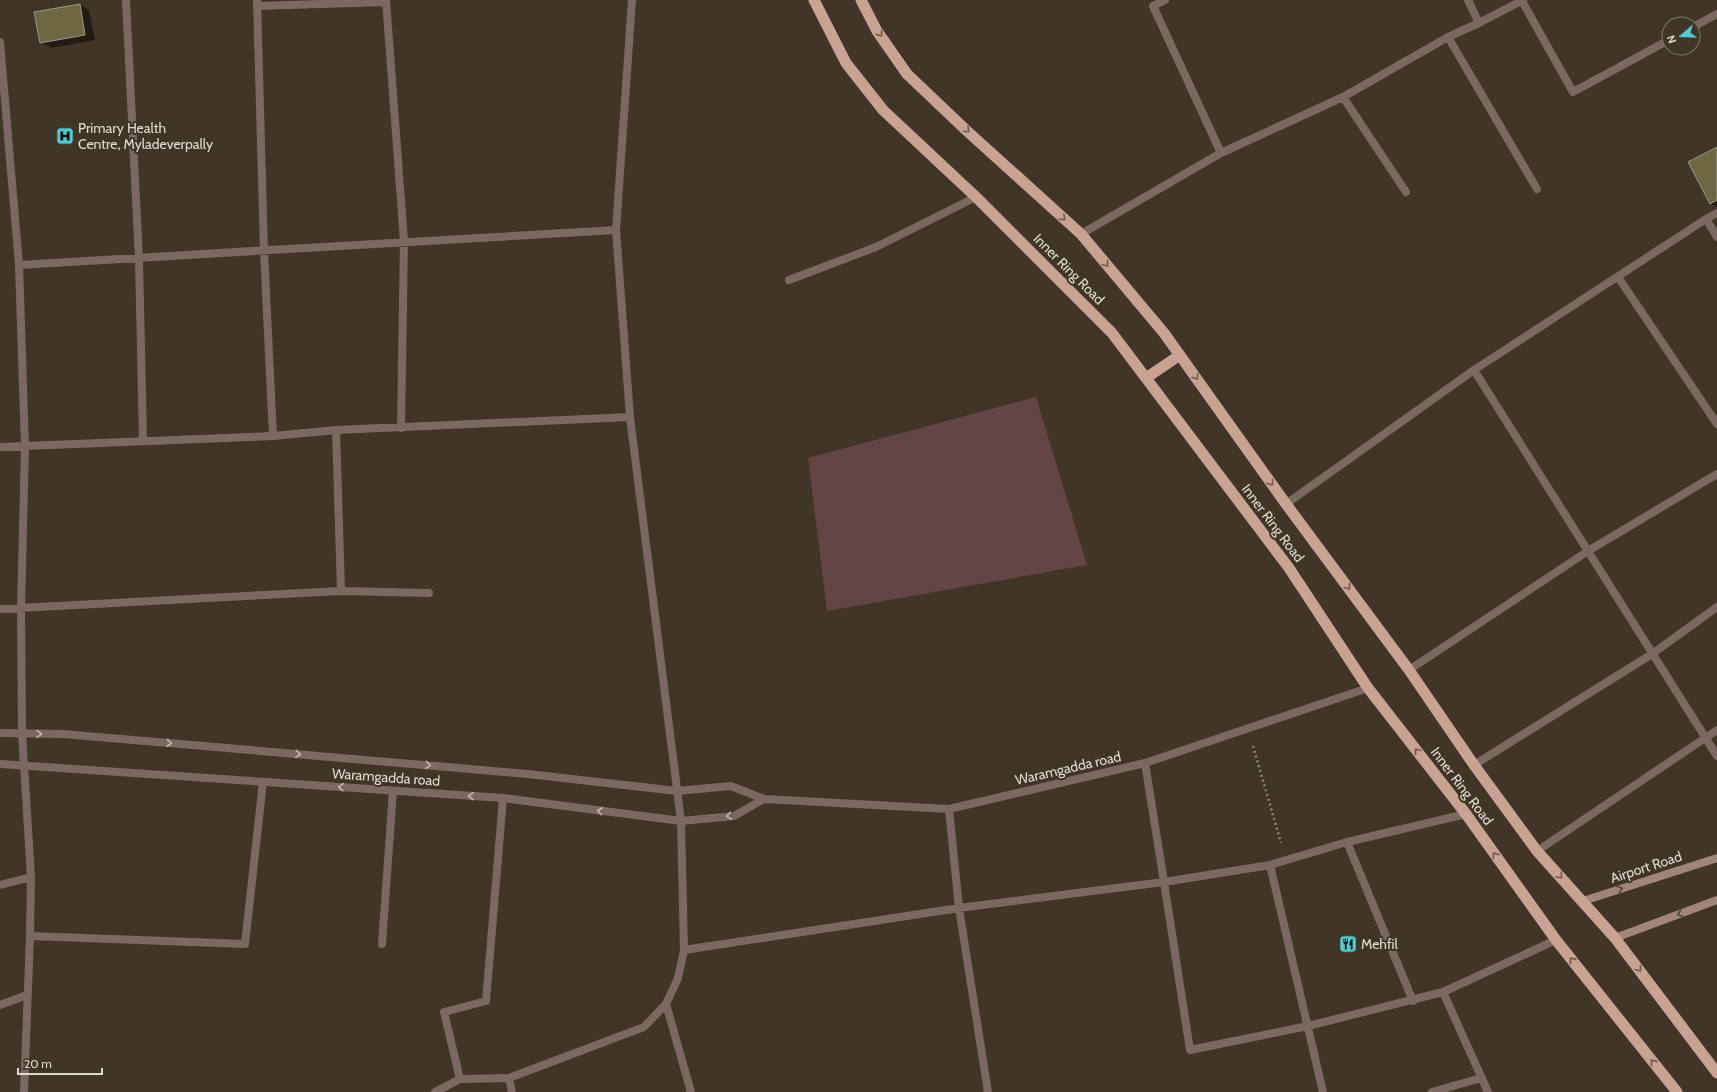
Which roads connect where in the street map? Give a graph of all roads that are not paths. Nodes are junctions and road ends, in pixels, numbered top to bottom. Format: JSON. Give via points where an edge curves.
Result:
{"nodes":[{"id":1,"x":126,"y":0,"type":"edge"},
{"id":2,"x":632,"y":0,"type":"edge"},
{"id":3,"x":814,"y":0,"type":"edge"},
{"id":4,"x":861,"y":0,"type":"edge"},
{"id":5,"x":1165,"y":0,"type":"edge"},
{"id":6,"x":1468,"y":0,"type":"edge"},
{"id":7,"x":1522,"y":0,"type":"edge"},
{"id":8,"x":386,"y":1,"type":"edge"},
{"id":9,"x":257,"y":3,"type":"edge"},
{"id":10,"x":1717,"y":14,"type":"edge"},
{"id":11,"x":1479,"y":23,"type":"junction"},
{"id":12,"x":1701,"y":23,"type":"edge"},
{"id":13,"x":1448,"y":37,"type":"junction"},
{"id":14,"x":0,"y":42,"type":"edge"},
{"id":15,"x":1661,"y":44,"type":"edge"},
{"id":16,"x":1343,"y":97,"type":"junction"},
{"id":17,"x":1221,"y":153,"type":"junction"},
{"id":18,"x":1537,"y":189,"type":"dead end"},
{"id":19,"x":1406,"y":192,"type":"dead end"},
{"id":20,"x":976,"y":197,"type":"junction"},
{"id":21,"x":1717,"y":213,"type":"edge"},
{"id":22,"x":1706,"y":219,"type":"junction"},
{"id":23,"x":616,"y":230,"type":"junction"},
{"id":24,"x":1081,"y":234,"type":"junction"},
{"id":25,"x":1717,"y":237,"type":"edge"},
{"id":26,"x":404,"y":241,"type":"junction"},
{"id":27,"x":264,"y":252,"type":"junction"},
{"id":28,"x":139,"y":259,"type":"junction"},
{"id":29,"x":19,"y":265,"type":"junction"},
{"id":30,"x":1618,"y":276,"type":"junction"},
{"id":31,"x":789,"y":280,"type":"dead end"},
{"id":32,"x":1180,"y":355,"type":"junction"},
{"id":33,"x":1474,"y":370,"type":"junction"},
{"id":34,"x":1146,"y":378,"type":"junction"},
{"id":35,"x":630,"y":417,"type":"junction"},
{"id":36,"x":1717,"y":424,"type":"edge"},
{"id":37,"x":401,"y":428,"type":"junction"},
{"id":38,"x":336,"y":430,"type":"junction"},
{"id":39,"x":273,"y":436,"type":"junction"},
{"id":40,"x":143,"y":441,"type":"junction"},
{"id":41,"x":0,"y":447,"type":"edge"},
{"id":42,"x":25,"y":447,"type":"junction"},
{"id":43,"x":1717,"y":474,"type":"edge"},
{"id":44,"x":1286,"y":504,"type":"junction"},
{"id":45,"x":1588,"y":551,"type":"junction"},
{"id":46,"x":341,"y":591,"type":"junction"},
{"id":47,"x":429,"y":593,"type":"dead end"},
{"id":48,"x":1717,"y":607,"type":"edge"},
{"id":49,"x":0,"y":609,"type":"edge"},
{"id":50,"x":21,"y":609,"type":"junction"},
{"id":51,"x":1652,"y":654,"type":"junction"},
{"id":52,"x":1409,"y":670,"type":"junction"},
{"id":53,"x":1368,"y":688,"type":"junction"},
{"id":54,"x":1717,"y":730,"type":"edge"},
{"id":55,"x":0,"y":733,"type":"edge"},
{"id":56,"x":22,"y":733,"type":"junction"},
{"id":57,"x":1705,"y":738,"type":"junction"},
{"id":58,"x":1717,"y":756,"type":"edge"},
{"id":59,"x":1145,"y":763,"type":"junction"},
{"id":60,"x":0,"y":764,"type":"edge"},
{"id":61,"x":24,"y":765,"type":"junction"},
{"id":62,"x":1474,"y":765,"type":"junction"},
{"id":63,"x":263,"y":782,"type":"junction"},
{"id":64,"x":393,"y":791,"type":"junction"},
{"id":65,"x":677,"y":791,"type":"junction"},
{"id":66,"x":503,"y":798,"type":"junction"},
{"id":67,"x":764,"y":799,"type":"junction"},
{"id":68,"x":949,"y":809,"type":"junction"},
{"id":69,"x":1466,"y":814,"type":"junction"},
{"id":70,"x":681,"y":821,"type":"junction"},
{"id":71,"x":1347,"y":842,"type":"junction"},
{"id":72,"x":1537,"y":851,"type":"junction"},
{"id":73,"x":1717,"y":858,"type":"edge"},
{"id":74,"x":1270,"y":865,"type":"junction"},
{"id":75,"x":31,"y":877,"type":"junction"},
{"id":76,"x":1164,"y":882,"type":"junction"},
{"id":77,"x":0,"y":885,"type":"edge"},
{"id":78,"x":1717,"y":900,"type":"edge"},
{"id":79,"x":1583,"y":901,"type":"junction"},
{"id":80,"x":959,"y":908,"type":"junction"},
{"id":81,"x":30,"y":936,"type":"junction"},
{"id":82,"x":1615,"y":938,"type":"junction"},
{"id":83,"x":1556,"y":940,"type":"junction"},
{"id":84,"x":382,"y":944,"type":"dead end"},
{"id":85,"x":684,"y":950,"type":"junction"},
{"id":86,"x":1442,"y":992,"type":"junction"},
{"id":87,"x":27,"y":995,"type":"junction"},
{"id":88,"x":1413,"y":1001,"type":"junction"},
{"id":89,"x":666,"y":1004,"type":"junction"},
{"id":90,"x":0,"y":1005,"type":"edge"},
{"id":91,"x":1308,"y":1026,"type":"junction"},
{"id":92,"x":1717,"y":1073,"type":"edge"},
{"id":93,"x":509,"y":1078,"type":"junction"},
{"id":94,"x":1481,"y":1078,"type":"junction"},
{"id":95,"x":460,"y":1079,"type":"junction"},
{"id":96,"x":24,"y":1092,"type":"edge"},
{"id":97,"x":435,"y":1092,"type":"edge"},
{"id":98,"x":512,"y":1092,"type":"edge"},
{"id":99,"x":691,"y":1092,"type":"edge"},
{"id":100,"x":988,"y":1092,"type":"edge"},
{"id":101,"x":1323,"y":1092,"type":"edge"},
{"id":102,"x":1432,"y":1092,"type":"edge"},
{"id":103,"x":1488,"y":1092,"type":"edge"},
{"id":104,"x":1677,"y":1092,"type":"edge"}],
"edges":[{"from":1,"to":28,"type":"street"},
{"from":2,"to":23,"type":"street"},
{"from":3,"to":20,"type":"highway","name":"Inner Ring Road","via":[[846,62],[882,110]]},
{"from":4,"to":24,"type":"highway","name":"Inner Ring Road","one_way":true,"via":[[877,31],[907,74]]},
{"from":5,"to":17,"type":"street","via":[[1153,6]]},
{"from":6,"to":11,"type":"street"},
{"from":7,"to":11,"type":"street"},
{"from":7,"to":15,"type":"street","via":[[1573,92]]},
{"from":8,"to":9,"type":"street"},
{"from":8,"to":26,"type":"street"},
{"from":9,"to":27,"type":"street"},
{"from":10,"to":12,"type":"street"},
{"from":11,"to":13,"type":"street"},
{"from":13,"to":16,"type":"street"},
{"from":13,"to":18,"type":"street"},
{"from":14,"to":29,"type":"street"},
{"from":16,"to":17,"type":"street"},
{"from":16,"to":19,"type":"street"},
{"from":17,"to":24,"type":"street"},
{"from":20,"to":31,"type":"street","via":[[876,247]]},
{"from":20,"to":34,"type":"highway","name":"Inner Ring Road","via":[[1112,333]]},
{"from":21,"to":22,"type":"street"},
{"from":22,"to":25,"type":"street"},
{"from":22,"to":30,"type":"street"},
{"from":23,"to":26,"type":"street"},
{"from":23,"to":35,"type":"street"},
{"from":24,"to":32,"type":"highway","name":"Inner Ring Road","one_way":true},
{"from":26,"to":27,"type":"street"},
{"from":26,"to":37,"type":"street"},
{"from":27,"to":28,"type":"street"},
{"from":27,"to":39,"type":"street"},
{"from":28,"to":29,"type":"street"},
{"from":28,"to":40,"type":"street"},
{"from":29,"to":42,"type":"street"},
{"from":30,"to":33,"type":"street"},
{"from":30,"to":36,"type":"street"},
{"from":32,"to":34,"type":"highway"},
{"from":32,"to":44,"type":"highway","name":"Inner Ring Road","one_way":true},
{"from":33,"to":44,"type":"street"},
{"from":33,"to":45,"type":"street"},
{"from":34,"to":53,"type":"highway","name":"Inner Ring Road","via":[[1289,568]]},
{"from":35,"to":37,"type":"street"},
{"from":35,"to":65,"type":"street"},
{"from":37,"to":38,"type":"street"},
{"from":38,"to":39,"type":"street"},
{"from":38,"to":46,"type":"street"},
{"from":39,"to":40,"type":"street"},
{"from":40,"to":42,"type":"street"},
{"from":41,"to":42,"type":"street"},
{"from":42,"to":50,"type":"street"},
{"from":43,"to":45,"type":"street"},
{"from":44,"to":52,"type":"highway","name":"Inner Ring Road","one_way":true},
{"from":45,"to":51,"type":"street"},
{"from":45,"to":52,"type":"street"},
{"from":46,"to":47,"type":"street"},
{"from":46,"to":50,"type":"street"},
{"from":48,"to":51,"type":"street"},
{"from":49,"to":50,"type":"street"},
{"from":50,"to":56,"type":"street"},
{"from":51,"to":57,"type":"street"},
{"from":51,"to":62,"type":"street"},
{"from":52,"to":62,"type":"highway","name":"Inner Ring Road"},
{"from":53,"to":59,"type":"street","name":"Waramgadda road"},
{"from":69,"to":53,"type":"highway","name":"Inner Ring Road","one_way":true},
{"from":54,"to":57,"type":"street"},
{"from":55,"to":56,"type":"street","name":"Waramgadda road"},
{"from":56,"to":61,"type":"street"},
{"from":56,"to":65,"type":"street","name":"Waramgadda road","one_way":true,"via":[[520,773]]},
{"from":57,"to":58,"type":"street"},
{"from":57,"to":72,"type":"street"},
{"from":59,"to":68,"type":"street","name":"Waramgadda road"},
{"from":59,"to":76,"type":"street"},
{"from":60,"to":61,"type":"street","name":"Waramgadda road"},
{"from":61,"to":63,"type":"street","name":"Waramgadda road"},
{"from":61,"to":75,"type":"street"},
{"from":62,"to":72,"type":"highway","name":"Inner Ring Road"},
{"from":64,"to":63,"type":"street","name":"Waramgadda road","one_way":true},
{"from":63,"to":81,"type":"street","via":[[245,944]]},
{"from":66,"to":64,"type":"street","name":"Waramgadda road","one_way":true},
{"from":64,"to":84,"type":"street"},
{"from":65,"to":67,"type":"street","name":"Waramgadda road","via":[[731,786]]},
{"from":65,"to":70,"type":"street"},
{"from":70,"to":66,"type":"street","name":"Waramgadda road","one_way":true},
{"from":66,"to":95,"type":"street","via":[[486,1001],[444,1012]]},
{"from":67,"to":68,"type":"street","name":"Waramgadda road"},
{"from":67,"to":70,"type":"street","name":"Waramgadda road","one_way":true,"via":[[734,816]]},
{"from":68,"to":80,"type":"street"},
{"from":69,"to":71,"type":"street"},
{"from":83,"to":69,"type":"highway","name":"Inner Ring Road","one_way":true},
{"from":70,"to":85,"type":"street"},
{"from":71,"to":74,"type":"street"},
{"from":71,"to":88,"type":"street"},
{"from":72,"to":79,"type":"highway","name":"Inner Ring Road","one_way":true},
{"from":79,"to":73,"type":"main road","name":"Airport Road","one_way":true},
{"from":74,"to":76,"type":"street"},
{"from":74,"to":91,"type":"street"},
{"from":75,"to":77,"type":"street"},
{"from":75,"to":81,"type":"street"},
{"from":76,"to":80,"type":"street"},
{"from":76,"to":91,"type":"street","via":[[1190,1050]]},
{"from":78,"to":82,"type":"main road","one_way":true},
{"from":79,"to":82,"type":"highway","name":"Inner Ring Road"},
{"from":80,"to":85,"type":"street"},
{"from":80,"to":100,"type":"street"},
{"from":81,"to":87,"type":"street"},
{"from":82,"to":92,"type":"highway","name":"Inner Ring Road","one_way":true},
{"from":83,"to":86,"type":"street"},
{"from":104,"to":83,"type":"highway","name":"Inner Ring Road","one_way":true},
{"from":85,"to":89,"type":"street","via":[[678,978]]},
{"from":86,"to":88,"type":"street"},
{"from":86,"to":94,"type":"street"},
{"from":87,"to":90,"type":"street"},
{"from":87,"to":96,"type":"street"},
{"from":88,"to":91,"type":"street"},
{"from":89,"to":93,"type":"street","via":[[644,1026]]},
{"from":89,"to":99,"type":"street"},
{"from":91,"to":101,"type":"street"},
{"from":93,"to":95,"type":"street"},
{"from":93,"to":98,"type":"street"},
{"from":94,"to":102,"type":"street"},
{"from":94,"to":103,"type":"street"},
{"from":95,"to":97,"type":"street"}]}
